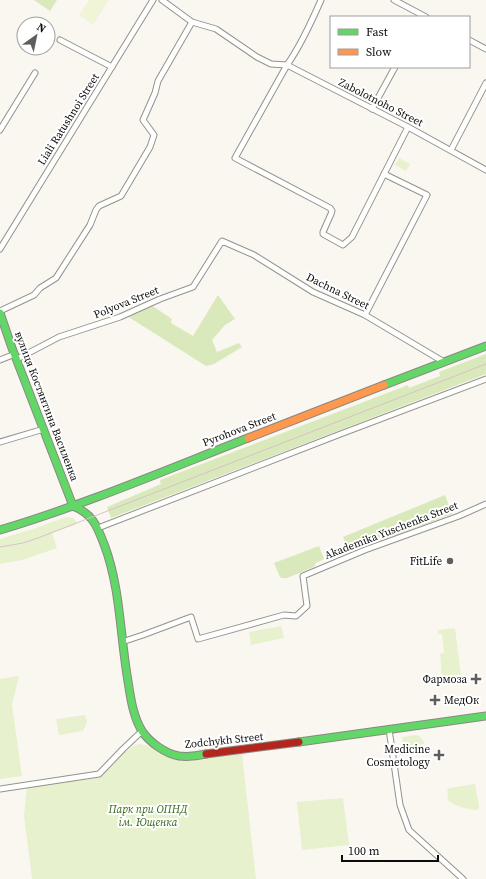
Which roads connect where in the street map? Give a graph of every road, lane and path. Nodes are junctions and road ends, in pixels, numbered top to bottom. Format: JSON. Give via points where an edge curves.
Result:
{"nodes":[{"id":1,"x":152,"y":0,"type":"edge"},
{"id":2,"x":162,"y":0,"type":"edge"},
{"id":3,"x":321,"y":0,"type":"edge"},
{"id":4,"x":394,"y":0,"type":"edge"},
{"id":5,"x":424,"y":16,"type":"edge"},
{"id":6,"x":192,"y":22,"type":"junction"},
{"id":7,"x":60,"y":40,"type":"dead end"},
{"id":8,"x":470,"y":41,"type":"edge"},
{"id":9,"x":486,"y":49,"type":"edge"},
{"id":10,"x":287,"y":65,"type":"junction"},
{"id":11,"x":112,"y":67,"type":"junction"},
{"id":12,"x":394,"y":68,"type":"edge"},
{"id":13,"x":35,"y":73,"type":"dead end"},
{"id":14,"x":486,"y":83,"type":"edge"},
{"id":15,"x":372,"y":108,"type":"junction"},
{"id":16,"x":408,"y":127,"type":"junction"},
{"id":17,"x":0,"y":130,"type":"edge"},
{"id":18,"x":451,"y":150,"type":"junction"},
{"id":19,"x":486,"y":170,"type":"edge"},
{"id":20,"x":384,"y":174,"type":"junction"},
{"id":21,"x":222,"y":241,"type":"joint"},
{"id":22,"x":0,"y":249,"type":"edge"},
{"id":23,"x":0,"y":312,"type":"edge"},
{"id":24,"x":365,"y":315,"type":"junction"},
{"id":25,"x":486,"y":346,"type":"edge"},
{"id":26,"x":16,"y":356,"type":"junction"},
{"id":27,"x":0,"y":360,"type":"edge"},
{"id":28,"x":444,"y":362,"type":"junction"},
{"id":29,"x":486,"y":378,"type":"edge"},
{"id":30,"x":44,"y":429,"type":"junction"},
{"id":31,"x":0,"y":442,"type":"edge"},
{"id":32,"x":486,"y":504,"type":"edge"},
{"id":33,"x":73,"y":506,"type":"junction"},
{"id":34,"x":98,"y":528,"type":"junction"},
{"id":35,"x":0,"y":530,"type":"edge"},
{"id":36,"x":122,"y":642,"type":"junction"},
{"id":37,"x":486,"y":716,"type":"edge"},
{"id":38,"x":389,"y":729,"type":"junction"},
{"id":39,"x":142,"y":732,"type":"junction"},
{"id":40,"x":0,"y":789,"type":"edge"},
{"id":41,"x":463,"y":879,"type":"edge"}],
"edges":[{"from":1,"to":11,"type":"street","name":"Liali Ratushnoi Street"},
{"from":2,"to":6,"type":"street","name":"Zabolotnoho Street"},
{"from":3,"to":10,"type":"street","via":[[297,51]]},
{"from":4,"to":5,"type":"street"},
{"from":6,"to":10,"type":"street","name":"Zabolotnoho Street","via":[[216,30],[271,64]]},
{"from":6,"to":23,"type":"street","via":[[158,81],[143,120],[154,135],[150,147],[121,196],[99,206],[90,225],[56,278],[34,295]]},
{"from":7,"to":11,"type":"street"},
{"from":8,"to":9,"type":"street"},
{"from":10,"to":15,"type":"street","name":"Zabolotnoho Street"},
{"from":10,"to":20,"type":"street","via":[[235,158],[330,208],[332,211],[323,234],[343,245],[352,237]]},
{"from":11,"to":22,"type":"street","name":"Liali Ratushnoi Street"},
{"from":12,"to":15,"type":"street"},
{"from":13,"to":17,"type":"street"},
{"from":14,"to":18,"type":"street"},
{"from":15,"to":16,"type":"street","name":"Zabolotnoho Street"},
{"from":16,"to":18,"type":"street","name":"Zabolotnoho Street"},
{"from":16,"to":20,"type":"street"},
{"from":18,"to":19,"type":"street","name":"Zabolotnoho Street"},
{"from":20,"to":24,"type":"street","via":[[427,195]]},
{"from":21,"to":24,"type":"street","name":"Dachna Street","via":[[254,255],[313,292]]},
{"from":21,"to":26,"type":"street","name":"Polyova Street","via":[[193,287],[120,317],[59,337]]},
{"from":23,"to":26,"type":"main road","name":"вулиця Костянтина Василенка"},
{"from":24,"to":28,"type":"street","name":"Dachna Street"},
{"from":25,"to":28,"type":"main road","name":"Pyrohova Street"},
{"from":26,"to":27,"type":"street","name":"Polyova Street"},
{"from":26,"to":30,"type":"main road","name":"вулиця Костянтина Василенка"},
{"from":28,"to":33,"type":"main road","name":"Pyrohova Street"},
{"from":29,"to":34,"type":"street"},
{"from":30,"to":31,"type":"street"},
{"from":30,"to":33,"type":"main road","name":"вулиця Костянтина Василенка"},
{"from":32,"to":36,"type":"street","name":"Akademika Yuschenka Street","via":[[303,576],[307,606],[296,616],[284,615],[198,639],[191,618]]},
{"from":33,"to":34,"type":"main road","name":"Zodchykh Street","via":[[84,511]]},
{"from":33,"to":35,"type":"main road","name":"Pyrohova Street"},
{"from":34,"to":36,"type":"main road","name":"Zodchykh Street","via":[[115,582]]},
{"from":36,"to":39,"type":"main road","name":"Zodchykh Street","via":[[133,706]]},
{"from":37,"to":38,"type":"main road","name":"Zodchykh Street"},
{"from":38,"to":39,"type":"main road","name":"Zodchykh Street","via":[[194,756],[180,756],[160,748]]},
{"from":38,"to":41,"type":"street","via":[[400,805],[408,830]]},
{"from":39,"to":40,"type":"street","via":[[99,774]]}]}
